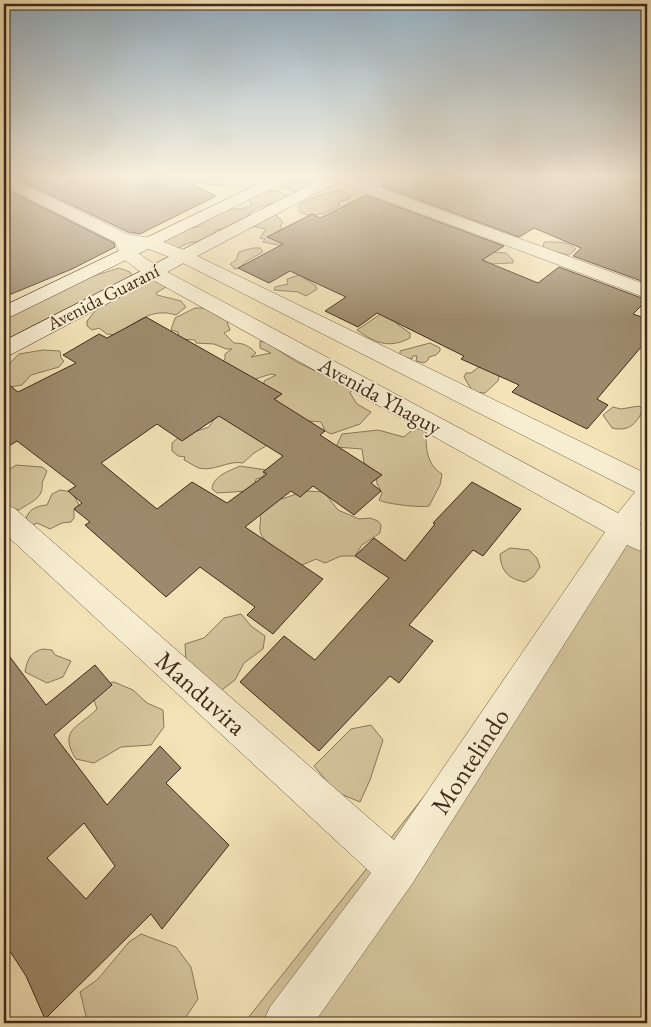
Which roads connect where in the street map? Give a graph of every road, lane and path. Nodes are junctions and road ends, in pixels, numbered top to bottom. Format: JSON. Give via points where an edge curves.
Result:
{"nodes":[{"id":1,"x":86,"y":225,"type":"edge"},
{"id":2,"x":187,"y":225,"type":"edge"},
{"id":3,"x":243,"y":225,"type":"edge"},
{"id":4,"x":466,"y":225,"type":"edge"},
{"id":5,"x":150,"y":243,"type":"junction"},
{"id":6,"x":125,"y":246,"type":"junction"},
{"id":7,"x":183,"y":256,"type":"junction"},
{"id":8,"x":153,"y":272,"type":"junction"},
{"id":9,"x":647,"y":292,"type":"edge"},
{"id":10,"x":4,"y":314,"type":"edge"},
{"id":11,"x":4,"y":349,"type":"edge"},
{"id":12,"x":647,"y":486,"type":"edge"},
{"id":13,"x":647,"y":496,"type":"edge"},
{"id":14,"x":4,"y":516,"type":"edge"},
{"id":15,"x":635,"y":536,"type":"edge"},
{"id":16,"x":398,"y":870,"type":"junction"},
{"id":17,"x":286,"y":1023,"type":"edge"}],
"edges":[{"from":1,"to":6,"type":"street","name":"Avenida Yhaguy"},
{"from":2,"to":5,"type":"street","name":"Avenida Guaraní"},
{"from":3,"to":7,"type":"street","name":"Avenida Guaraní"},
{"from":4,"to":9,"type":"street"},
{"from":5,"to":6,"type":"street","name":"Avenida Yhaguy"},
{"from":5,"to":7,"type":"street","name":"Avenida Yhaguy"},
{"from":6,"to":8,"type":"street","name":"Avenida Yhaguy"},
{"from":6,"to":10,"type":"street","name":"Avenida Guaraní"},
{"from":7,"to":8,"type":"street","name":"Avenida Guaraní"},
{"from":7,"to":12,"type":"street","name":"Avenida Yhaguy"},
{"from":8,"to":11,"type":"street","name":"Avenida Guaraní"},
{"from":8,"to":15,"type":"street","name":"Avenida Yhaguy"},
{"from":13,"to":15,"type":"street","name":"Montelindo"},
{"from":14,"to":16,"type":"street","name":"Manduvira"},
{"from":15,"to":16,"type":"street","name":"Montelindo"},
{"from":16,"to":17,"type":"street","name":"Montelindo"}]}
